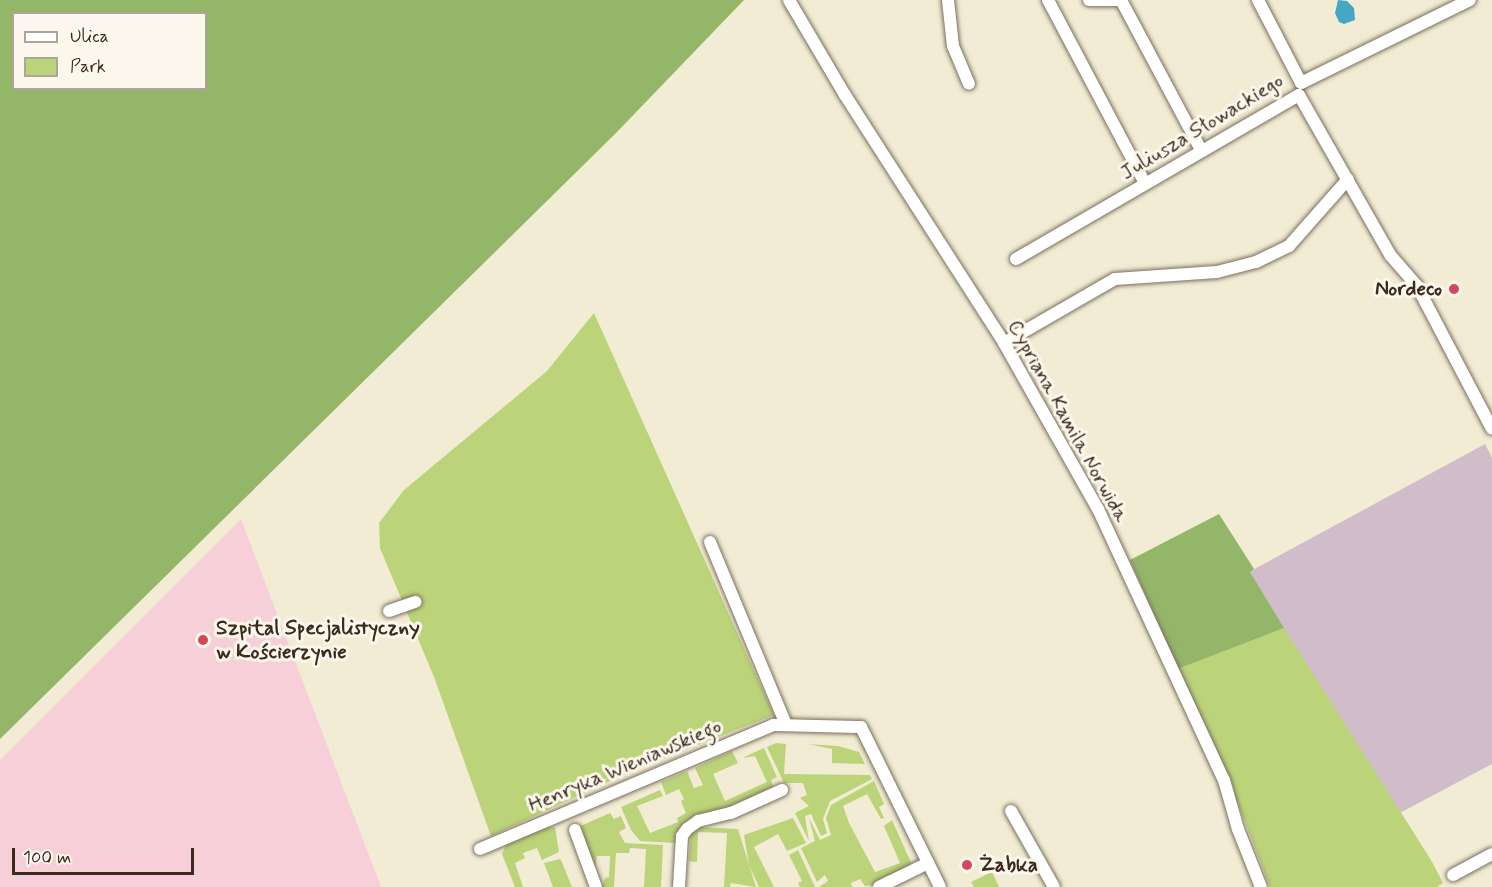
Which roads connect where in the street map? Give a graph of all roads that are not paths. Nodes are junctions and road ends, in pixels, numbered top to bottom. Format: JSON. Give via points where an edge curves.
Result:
{"nodes":[{"id":1,"x":789,"y":0,"type":"edge"},
{"id":2,"x":948,"y":0,"type":"edge"},
{"id":3,"x":1048,"y":0,"type":"edge"},
{"id":4,"x":1089,"y":0,"type":"edge"},
{"id":5,"x":1258,"y":0,"type":"edge"},
{"id":6,"x":1470,"y":0,"type":"edge"},
{"id":7,"x":969,"y":84,"type":"dead end"},
{"id":8,"x":1300,"y":89,"type":"junction"},
{"id":9,"x":1201,"y":150,"type":"junction"},
{"id":10,"x":1348,"y":179,"type":"junction"},
{"id":11,"x":1145,"y":183,"type":"junction"},
{"id":12,"x":1016,"y":259,"type":"dead end"},
{"id":13,"x":1004,"y":343,"type":"junction"},
{"id":14,"x":1492,"y":429,"type":"edge"},
{"id":15,"x":710,"y":542,"type":"dead end"},
{"id":16,"x":415,"y":602,"type":"dead end"},
{"id":17,"x":389,"y":611,"type":"dead end"},
{"id":18,"x":786,"y":725,"type":"junction"},
{"id":19,"x":782,"y":790,"type":"dead end"},
{"id":20,"x":1011,"y":811,"type":"dead end"},
{"id":21,"x":575,"y":831,"type":"dead end"},
{"id":22,"x":480,"y":849,"type":"dead end"},
{"id":23,"x":1492,"y":854,"type":"edge"},
{"id":24,"x":928,"y":863,"type":"junction"},
{"id":25,"x":1453,"y":875,"type":"dead end"},
{"id":26,"x":597,"y":887,"type":"edge"},
{"id":27,"x":679,"y":887,"type":"edge"},
{"id":28,"x":879,"y":887,"type":"edge"},
{"id":29,"x":940,"y":887,"type":"edge"},
{"id":30,"x":1054,"y":887,"type":"edge"},
{"id":31,"x":1262,"y":887,"type":"edge"}],
"edges":[{"from":1,"to":13,"type":"street","name":"Cypriana Kamila Norwida","via":[[845,95]]},
{"from":2,"to":7,"type":"street","via":[[953,46]]},
{"from":3,"to":11,"type":"street"},
{"from":4,"to":9,"type":"street","via":[[1121,0]]},
{"from":5,"to":8,"type":"street"},
{"from":6,"to":8,"type":"street","name":"Juliusza Słowackiego"},
{"from":8,"to":9,"type":"street","name":"Juliusza Słowackiego"},
{"from":8,"to":10,"type":"street"},
{"from":9,"to":11,"type":"street","name":"Juliusza Słowackiego"},
{"from":10,"to":13,"type":"street","via":[[1289,246],[1256,262],[1217,272],[1115,279]]},
{"from":10,"to":14,"type":"street","via":[[1392,256],[1417,286]]},
{"from":11,"to":12,"type":"street","name":"Juliusza Słowackiego"},
{"from":13,"to":31,"type":"street","name":"Cypriana Kamila Norwida","via":[[1098,510],[1224,780],[1238,829]]},
{"from":15,"to":18,"type":"street"},
{"from":16,"to":17,"type":"street"},
{"from":18,"to":22,"type":"street","name":"Henryka Wieniawskiego","via":[[773,725]]},
{"from":18,"to":24,"type":"street","name":"Henryka Wieniawskiego","via":[[861,727]]},
{"from":19,"to":27,"type":"street","via":[[731,813],[698,821],[687,829],[682,837]]},
{"from":20,"to":30,"type":"street"},
{"from":21,"to":26,"type":"street"},
{"from":23,"to":25,"type":"street"},
{"from":24,"to":28,"type":"street"},
{"from":24,"to":29,"type":"street"}]}
